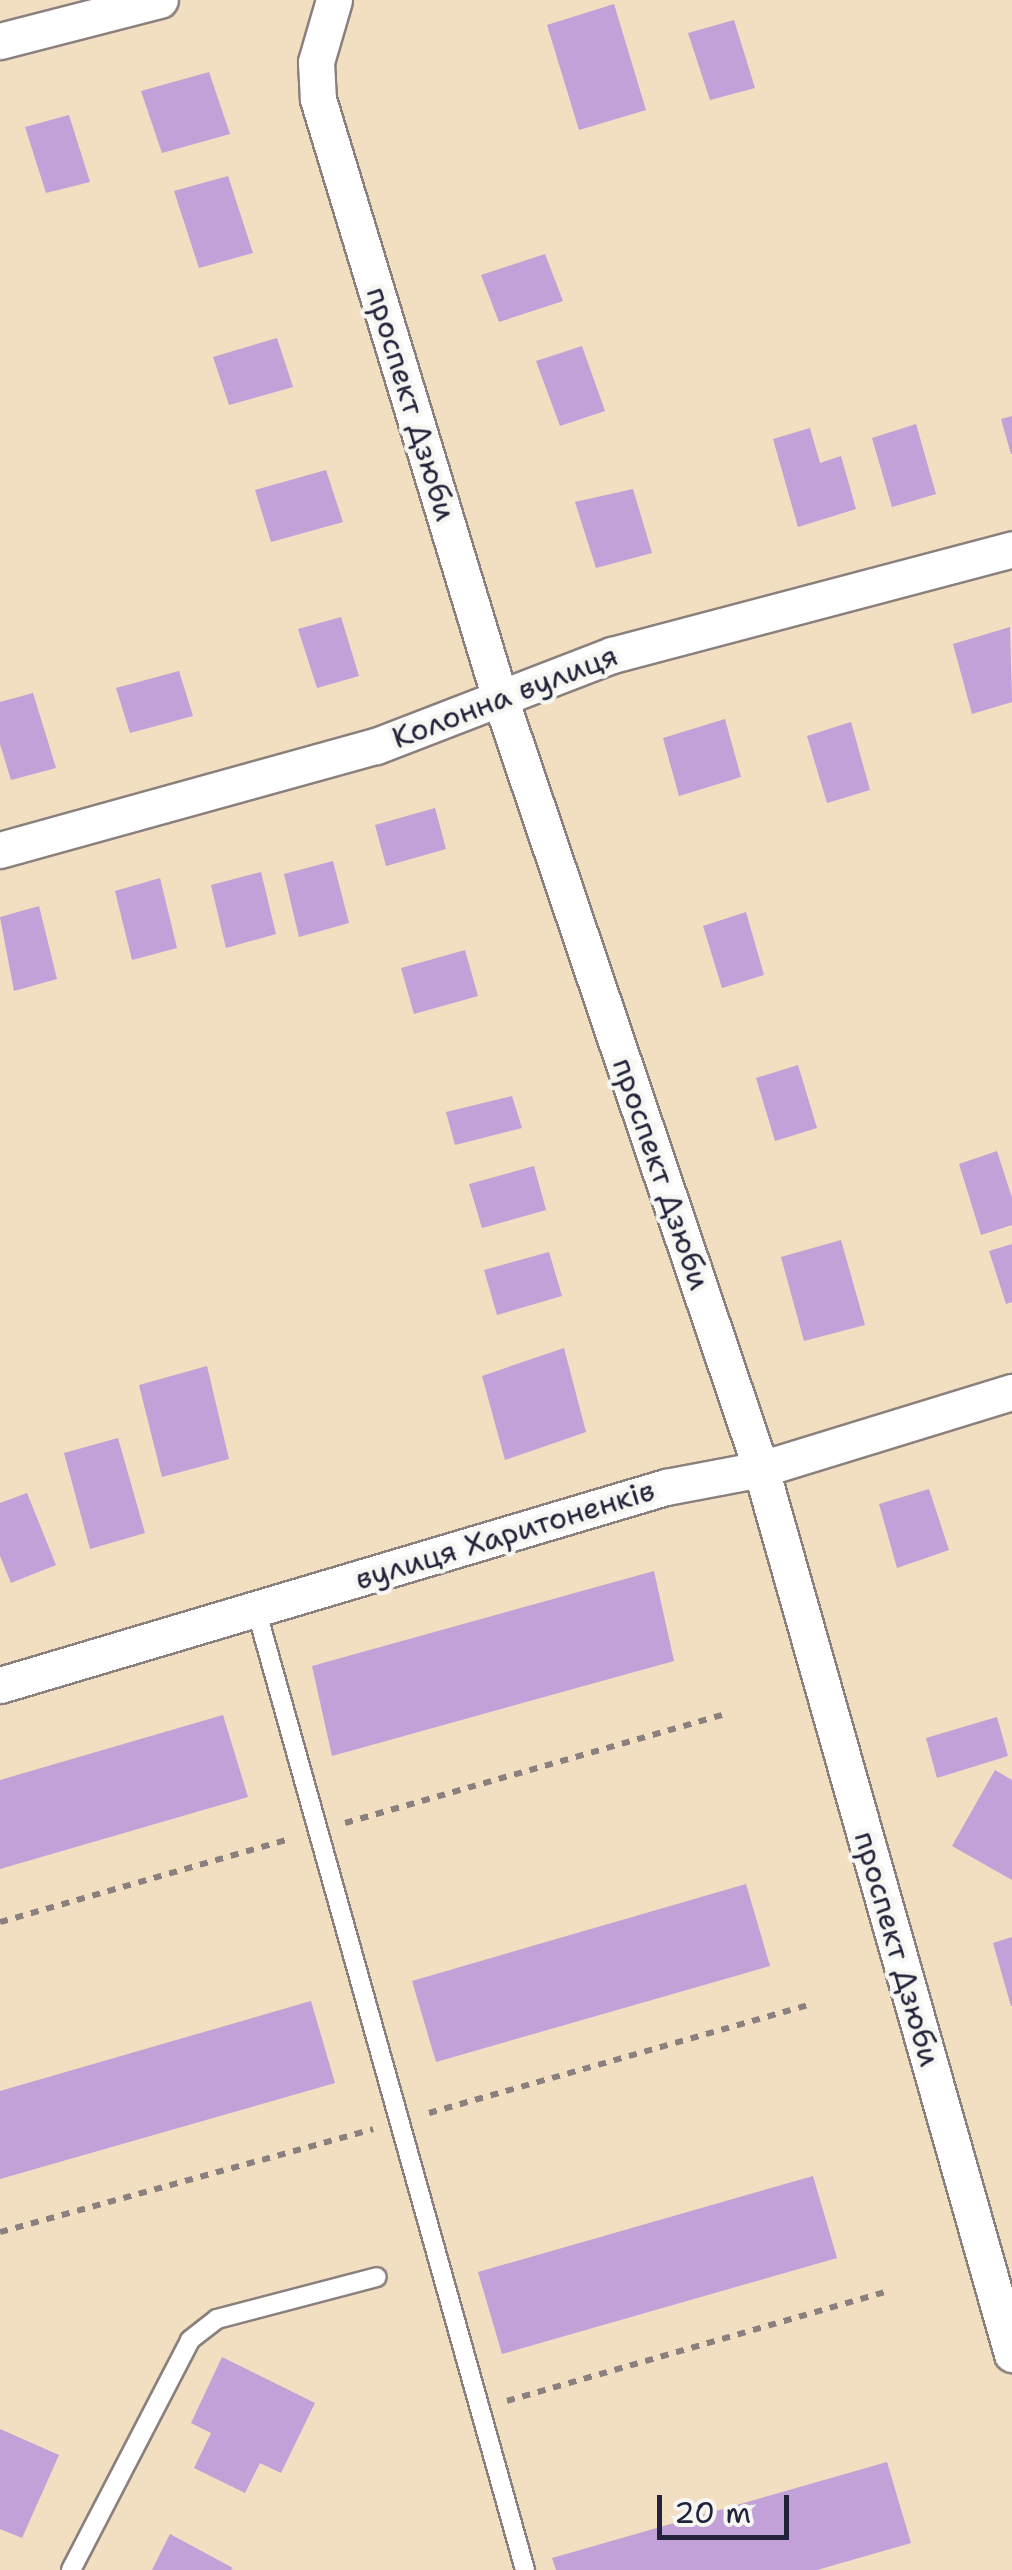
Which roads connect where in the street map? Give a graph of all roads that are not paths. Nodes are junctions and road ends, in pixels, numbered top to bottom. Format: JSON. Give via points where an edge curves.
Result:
{"nodes":[{"id":1,"x":160,"y":0,"type":"edge"},
{"id":2,"x":334,"y":0,"type":"edge"},
{"id":3,"x":0,"y":42,"type":"edge"},
{"id":4,"x":1012,"y":549,"type":"edge"},
{"id":5,"x":499,"y":695,"type":"junction"},
{"id":6,"x":0,"y":850,"type":"edge"},
{"id":7,"x":1012,"y":1392,"type":"edge"},
{"id":8,"x":761,"y":1469,"type":"junction"},
{"id":9,"x":256,"y":1609,"type":"junction"},
{"id":10,"x":0,"y":1686,"type":"edge"},
{"id":11,"x":377,"y":2277,"type":"dead end"},
{"id":12,"x":1012,"y":2354,"type":"edge"},
{"id":13,"x":71,"y":2570,"type":"edge"},
{"id":14,"x":525,"y":2570,"type":"edge"}],
"edges":[{"from":1,"to":3,"type":"street"},
{"from":2,"to":5,"type":"street","name":"проспект Дзюби","via":[[316,62],[318,99]]},
{"from":4,"to":5,"type":"street","name":"Колонна вулиця","via":[[612,654]]},
{"from":5,"to":6,"type":"street","name":"Колонна вулиця","via":[[376,746]]},
{"from":5,"to":8,"type":"street","name":"проспект Дзюби"},
{"from":7,"to":8,"type":"street","name":"вулиця Харитоненків"},
{"from":8,"to":9,"type":"street","name":"вулиця Харитоненків","via":[[666,1486]]},
{"from":8,"to":12,"type":"street","name":"проспект Дзюби"},
{"from":9,"to":10,"type":"street","name":"вулиця Харитоненків"},
{"from":9,"to":14,"type":"lane"},
{"from":11,"to":13,"type":"lane","via":[[216,2319],[190,2340]]}]}
